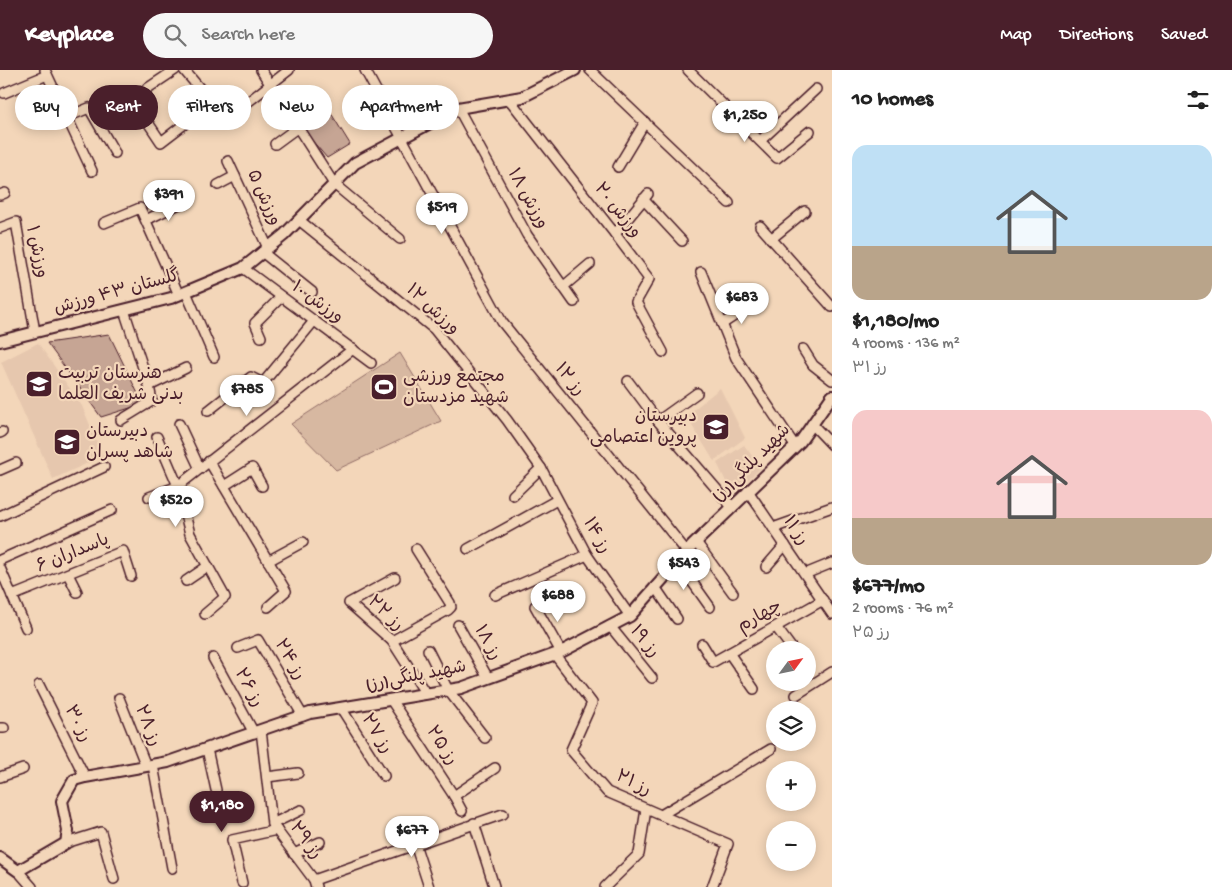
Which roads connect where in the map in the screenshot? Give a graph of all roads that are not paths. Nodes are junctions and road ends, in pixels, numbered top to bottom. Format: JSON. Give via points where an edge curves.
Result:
{"nodes":[{"id":1,"x":175,"y":70,"type":"edge"},
{"id":2,"x":184,"y":70,"type":"edge"},
{"id":3,"x":260,"y":70,"type":"edge"},
{"id":4,"x":289,"y":70,"type":"edge"},
{"id":5,"x":366,"y":70,"type":"edge"},
{"id":6,"x":575,"y":70,"type":"edge"},
{"id":7,"x":590,"y":70,"type":"edge"},
{"id":8,"x":688,"y":70,"type":"edge"},
{"id":9,"x":46,"y":72,"type":"edge"},
{"id":10,"x":52,"y":85,"type":"edge"},
{"id":11,"x":152,"y":85,"type":"edge"},
{"id":12,"x":270,"y":85,"type":"joint"},
{"id":13,"x":816,"y":88,"type":"dead end"},
{"id":14,"x":261,"y":92,"type":"edge"},
{"id":15,"x":4,"y":93,"type":"dead end"},
{"id":16,"x":509,"y":99,"type":"junction"},
{"id":17,"x":251,"y":100,"type":"edge"},
{"id":18,"x":459,"y":108,"type":"edge"},
{"id":19,"x":459,"y":110,"type":"edge"},
{"id":20,"x":78,"y":112,"type":"edge"},
{"id":21,"x":644,"y":122,"type":"junction"},
{"id":22,"x":73,"y":130,"type":"edge"},
{"id":23,"x":153,"y":130,"type":"edge"},
{"id":24,"x":294,"y":130,"type":"edge"},
{"id":25,"x":300,"y":130,"type":"edge"},
{"id":26,"x":416,"y":130,"type":"edge"},
{"id":27,"x":810,"y":131,"type":"dead end"},
{"id":28,"x":402,"y":137,"type":"junction"},
{"id":29,"x":760,"y":141,"type":"junction"},
{"id":30,"x":275,"y":144,"type":"dead end"},
{"id":31,"x":115,"y":153,"type":"dead end"},
{"id":32,"x":228,"y":161,"type":"dead end"},
{"id":33,"x":618,"y":167,"type":"dead end"},
{"id":34,"x":92,"y":171,"type":"dead end"},
{"id":35,"x":235,"y":176,"type":"junction"},
{"id":36,"x":334,"y":184,"type":"junction"},
{"id":37,"x":218,"y":185,"type":"dead end"},
{"id":38,"x":183,"y":202,"type":"dead end"},
{"id":39,"x":729,"y":203,"type":"dead end"},
{"id":40,"x":804,"y":211,"type":"dead end"},
{"id":41,"x":146,"y":220,"type":"junction"},
{"id":42,"x":299,"y":220,"type":"junction"},
{"id":43,"x":104,"y":223,"type":"dead end"},
{"id":44,"x":760,"y":226,"type":"dead end"},
{"id":45,"x":0,"y":228,"type":"edge"},
{"id":46,"x":615,"y":234,"type":"junction"},
{"id":47,"x":400,"y":239,"type":"dead end"},
{"id":48,"x":771,"y":239,"type":"junction"},
{"id":49,"x":682,"y":241,"type":"dead end"},
{"id":50,"x":265,"y":250,"type":"junction"},
{"id":51,"x":590,"y":264,"type":"dead end"},
{"id":52,"x":243,"y":268,"type":"junction"},
{"id":53,"x":701,"y":272,"type":"dead end"},
{"id":54,"x":564,"y":286,"type":"junction"},
{"id":55,"x":312,"y":292,"type":"dead end"},
{"id":56,"x":182,"y":293,"type":"junction"},
{"id":57,"x":281,"y":297,"type":"junction"},
{"id":58,"x":574,"y":302,"type":"dead end"},
{"id":59,"x":748,"y":307,"type":"dead end"},
{"id":60,"x":832,"y":307,"type":"edge"},
{"id":61,"x":124,"y":310,"type":"junction"},
{"id":62,"x":314,"y":321,"type":"junction"},
{"id":63,"x":722,"y":324,"type":"junction"},
{"id":64,"x":35,"y":332,"type":"junction"},
{"id":65,"x":261,"y":337,"type":"dead end"},
{"id":66,"x":0,"y":341,"type":"edge"},
{"id":67,"x":353,"y":349,"type":"junction"},
{"id":68,"x":803,"y":349,"type":"dead end"},
{"id":69,"x":663,"y":352,"type":"dead end"},
{"id":70,"x":214,"y":357,"type":"dead end"},
{"id":71,"x":371,"y":363,"type":"dead end"},
{"id":72,"x":186,"y":368,"type":"dead end"},
{"id":73,"x":832,"y":380,"type":"edge"},
{"id":74,"x":628,"y":381,"type":"dead end"},
{"id":75,"x":149,"y":386,"type":"junction"},
{"id":76,"x":697,"y":393,"type":"dead end"},
{"id":77,"x":832,"y":396,"type":"edge"},
{"id":78,"x":208,"y":411,"type":"dead end"},
{"id":79,"x":121,"y":420,"type":"dead end"},
{"id":80,"x":658,"y":421,"type":"junction"},
{"id":81,"x":179,"y":424,"type":"dead end"},
{"id":82,"x":812,"y":424,"type":"junction"},
{"id":83,"x":157,"y":437,"type":"dead end"},
{"id":84,"x":832,"y":445,"type":"edge"},
{"id":85,"x":795,"y":446,"type":"junction"},
{"id":86,"x":210,"y":462,"type":"junction"},
{"id":87,"x":16,"y":463,"type":"dead end"},
{"id":88,"x":104,"y":467,"type":"dead end"},
{"id":89,"x":541,"y":468,"type":"junction"},
{"id":90,"x":200,"y":469,"type":"junction"},
{"id":91,"x":0,"y":470,"type":"edge"},
{"id":92,"x":178,"y":486,"type":"junction"},
{"id":93,"x":224,"y":486,"type":"junction"},
{"id":94,"x":262,"y":486,"type":"dead end"},
{"id":95,"x":748,"y":491,"type":"junction"},
{"id":96,"x":513,"y":495,"type":"dead end"},
{"id":97,"x":149,"y":497,"type":"dead end"},
{"id":98,"x":557,"y":500,"type":"junction"},
{"id":99,"x":732,"y":507,"type":"junction"},
{"id":100,"x":832,"y":507,"type":"edge"},
{"id":101,"x":112,"y":510,"type":"dead end"},
{"id":102,"x":0,"y":516,"type":"edge"},
{"id":103,"x":773,"y":528,"type":"junction"},
{"id":104,"x":303,"y":542,"type":"dead end"},
{"id":105,"x":696,"y":542,"type":"junction"},
{"id":106,"x":785,"y":545,"type":"junction"},
{"id":107,"x":416,"y":549,"type":"dead end"},
{"id":108,"x":468,"y":549,"type":"dead end"},
{"id":109,"x":687,"y":552,"type":"junction"},
{"id":110,"x":587,"y":555,"type":"junction"},
{"id":111,"x":0,"y":560,"type":"edge"},
{"id":112,"x":268,"y":561,"type":"junction"},
{"id":113,"x":678,"y":562,"type":"junction"},
{"id":114,"x":832,"y":563,"type":"edge"},
{"id":115,"x":208,"y":566,"type":"junction"},
{"id":116,"x":766,"y":567,"type":"dead end"},
{"id":117,"x":0,"y":568,"type":"edge"},
{"id":118,"x":68,"y":574,"type":"junction"},
{"id":119,"x":805,"y":574,"type":"junction"},
{"id":120,"x":131,"y":576,"type":"dead end"},
{"id":121,"x":394,"y":578,"type":"dead end"},
{"id":122,"x":186,"y":581,"type":"dead end"},
{"id":123,"x":655,"y":587,"type":"junction"},
{"id":124,"x":77,"y":592,"type":"dead end"},
{"id":125,"x":733,"y":593,"type":"dead end"},
{"id":126,"x":495,"y":594,"type":"dead end"},
{"id":127,"x":12,"y":596,"type":"junction"},
{"id":128,"x":823,"y":600,"type":"junction"},
{"id":129,"x":535,"y":606,"type":"dead end"},
{"id":130,"x":268,"y":607,"type":"dead end"},
{"id":131,"x":710,"y":607,"type":"dead end"},
{"id":132,"x":205,"y":614,"type":"dead end"},
{"id":133,"x":832,"y":614,"type":"edge"},
{"id":134,"x":630,"y":616,"type":"junction"},
{"id":135,"x":677,"y":620,"type":"dead end"},
{"id":136,"x":458,"y":625,"type":"dead end"},
{"id":137,"x":610,"y":626,"type":"junction"},
{"id":138,"x":776,"y":627,"type":"junction"},
{"id":139,"x":26,"y":628,"type":"dead end"},
{"id":140,"x":392,"y":641,"type":"junction"},
{"id":141,"x":786,"y":641,"type":"edge"},
{"id":142,"x":702,"y":644,"type":"dead end"},
{"id":143,"x":238,"y":648,"type":"dead end"},
{"id":144,"x":428,"y":650,"type":"dead end"},
{"id":145,"x":729,"y":653,"type":"junction"},
{"id":146,"x":558,"y":654,"type":"junction"},
{"id":147,"x":213,"y":658,"type":"dead end"},
{"id":148,"x":832,"y":672,"type":"edge"},
{"id":149,"x":488,"y":678,"type":"junction"},
{"id":150,"x":652,"y":678,"type":"dead end"},
{"id":151,"x":39,"y":685,"type":"dead end"},
{"id":152,"x":754,"y":689,"type":"dead end"},
{"id":153,"x":448,"y":690,"type":"junction"},
{"id":154,"x":426,"y":694,"type":"junction"},
{"id":155,"x":796,"y":695,"type":"dead end"},
{"id":156,"x":119,"y":698,"type":"dead end"},
{"id":157,"x":391,"y":700,"type":"junction"},
{"id":158,"x":341,"y":708,"type":"junction"},
{"id":159,"x":303,"y":716,"type":"junction"},
{"id":160,"x":257,"y":731,"type":"junction"},
{"id":161,"x":485,"y":738,"type":"dead end"},
{"id":162,"x":207,"y":749,"type":"junction"},
{"id":163,"x":768,"y":751,"type":"edge"},
{"id":164,"x":150,"y":765,"type":"junction"},
{"id":165,"x":495,"y":768,"type":"dead end"},
{"id":166,"x":23,"y":769,"type":"dead end"},
{"id":167,"x":298,"y":773,"type":"dead end"},
{"id":168,"x":384,"y":776,"type":"dead end"},
{"id":169,"x":0,"y":777,"type":"edge"},
{"id":170,"x":85,"y":777,"type":"junction"},
{"id":171,"x":266,"y":777,"type":"junction"},
{"id":172,"x":216,"y":790,"type":"dead end"},
{"id":173,"x":454,"y":796,"type":"junction"},
{"id":174,"x":646,"y":809,"type":"junction"},
{"id":175,"x":302,"y":810,"type":"dead end"},
{"id":176,"x":462,"y":811,"type":"dead end"},
{"id":177,"x":503,"y":814,"type":"dead end"},
{"id":178,"x":661,"y":815,"type":"junction"},
{"id":179,"x":474,"y":823,"type":"junction"},
{"id":180,"x":274,"y":827,"type":"junction"},
{"id":181,"x":320,"y":842,"type":"dead end"},
{"id":182,"x":66,"y":843,"type":"junction"},
{"id":183,"x":415,"y":844,"type":"junction"},
{"id":184,"x":294,"y":854,"type":"junction"},
{"id":185,"x":0,"y":858,"type":"edge"},
{"id":186,"x":172,"y":868,"type":"dead end"},
{"id":187,"x":18,"y":871,"type":"junction"},
{"id":188,"x":114,"y":879,"type":"dead end"},
{"id":189,"x":242,"y":883,"type":"dead end"},
{"id":190,"x":315,"y":884,"type":"edge"},
{"id":191,"x":494,"y":886,"type":"edge"},
{"id":192,"x":32,"y":887,"type":"edge"},
{"id":193,"x":429,"y":887,"type":"edge"},
{"id":194,"x":605,"y":887,"type":"edge"},
{"id":195,"x":712,"y":887,"type":"edge"}],
"edges":[{"from":1,"to":11,"type":"street"},
{"from":2,"to":23,"type":"street","via":[[212,104],[161,142]]},
{"from":3,"to":12,"type":"street"},
{"from":4,"to":12,"type":"street"},
{"from":5,"to":28,"type":"street","name":"رز ۱۲"},
{"from":6,"to":16,"type":"street","name":"گلستان ۴۳ ورزش","via":[[522,97]]},
{"from":7,"to":21,"type":"street"},
{"from":8,"to":29,"type":"street"},
{"from":9,"to":10,"type":"street"},
{"from":9,"to":15,"type":"street"},
{"from":13,"to":29,"type":"street"},
{"from":14,"to":17,"type":"street"},
{"from":16,"to":18,"type":"street","name":"گلستان ۴۳ ورزش"},
{"from":16,"to":46,"type":"street","name":"ورزش ۲۰"},
{"from":19,"to":54,"type":"street","name":"ورزش ۱۸","via":[[527,235]]},
{"from":20,"to":31,"type":"street","via":[[89,108]]},
{"from":21,"to":33,"type":"street"},
{"from":21,"to":39,"type":"street"},
{"from":22,"to":34,"type":"street"},
{"from":24,"to":30,"type":"street"},
{"from":25,"to":36,"type":"street"},
{"from":26,"to":28,"type":"street","name":"گلستان ۴۳ ورزش"},
{"from":27,"to":29,"type":"street","via":[[777,158]]},
{"from":28,"to":36,"type":"street","name":"گلستان ۴۳ ورزش","via":[[355,162]]},
{"from":28,"to":109,"type":"street","name":"رز ۱۲","via":[[502,322]]},
{"from":32,"to":35,"type":"street","name":"ورزش ۵"},
{"from":35,"to":37,"type":"street"},
{"from":35,"to":50,"type":"street","name":"ورزش ۵"},
{"from":36,"to":42,"type":"street","name":"گلستان ۴۳ ورزش"},
{"from":36,"to":47,"type":"street"},
{"from":38,"to":41,"type":"street"},
{"from":40,"to":48,"type":"street"},
{"from":41,"to":43,"type":"street","via":[[140,208]]},
{"from":41,"to":56,"type":"street"},
{"from":42,"to":50,"type":"street","name":"گلستان ۴۳ ورزش"},
{"from":42,"to":89,"type":"street","name":"ورزش ۱۲","via":[[434,329]]},
{"from":44,"to":48,"type":"street"},
{"from":45,"to":64,"type":"street","name":"ورزش ۱","via":[[16,222]]},
{"from":46,"to":49,"type":"street","via":[[646,196]]},
{"from":46,"to":69,"type":"street","name":"ورزش ۲۰","via":[[648,280],[636,302]]},
{"from":48,"to":60,"type":"street"},
{"from":50,"to":52,"type":"street","name":"گلستان ۴۳ ورزش"},
{"from":50,"to":55,"type":"street"},
{"from":51,"to":54,"type":"street"},
{"from":52,"to":56,"type":"street","name":"گلستان ۴۳ ورزش"},
{"from":52,"to":57,"type":"street","name":"ورزش ۱۰"},
{"from":53,"to":63,"type":"street"},
{"from":54,"to":58,"type":"street","name":"ورزش ۱۸"},
{"from":56,"to":61,"type":"street","name":"گلستان ۴۳ ورزش"},
{"from":56,"to":70,"type":"street"},
{"from":57,"to":62,"type":"street","name":"ورزش ۱۰"},
{"from":57,"to":65,"type":"street","via":[[255,323]]},
{"from":59,"to":63,"type":"street"},
{"from":61,"to":64,"type":"street","name":"گلستان ۴۳ ورزش"},
{"from":61,"to":75,"type":"street"},
{"from":62,"to":67,"type":"street","name":"ورزش ۱۰"},
{"from":62,"to":78,"type":"street","via":[[263,383],[251,376]]},
{"from":63,"to":85,"type":"street","via":[[736,358]]},
{"from":64,"to":66,"type":"street","name":"گلستان ۴۳ ورزش"},
{"from":67,"to":71,"type":"street","name":"ورزش ۱۰"},
{"from":67,"to":86,"type":"street"},
{"from":68,"to":73,"type":"street","via":[[813,365]]},
{"from":72,"to":75,"type":"street"},
{"from":74,"to":80,"type":"street"},
{"from":75,"to":79,"type":"street","via":[[152,401]]},
{"from":76,"to":80,"type":"street"},
{"from":77,"to":82,"type":"street","name":"شهید پلنگی(رز)"},
{"from":80,"to":99,"type":"street"},
{"from":81,"to":90,"type":"street"},
{"from":82,"to":84,"type":"street"},
{"from":82,"to":85,"type":"street","name":"شهید پلنگی(رز)"},
{"from":83,"to":92,"type":"street"},
{"from":85,"to":95,"type":"street","name":"شهید پلنگی(رز)"},
{"from":86,"to":90,"type":"street"},
{"from":86,"to":93,"type":"street"},
{"from":87,"to":91,"type":"street"},
{"from":88,"to":102,"type":"street"},
{"from":89,"to":96,"type":"street"},
{"from":89,"to":98,"type":"street","name":"رز ۱۴"},
{"from":90,"to":92,"type":"street"},
{"from":92,"to":97,"type":"street"},
{"from":92,"to":115,"type":"street","via":[[190,534]]},
{"from":93,"to":94,"type":"street","via":[[252,468]]},
{"from":93,"to":112,"type":"street"},
{"from":95,"to":99,"type":"street","name":"شهید پلنگی(رز)"},
{"from":95,"to":103,"type":"street","name":"رز ۱۱"},
{"from":98,"to":108,"type":"street"},
{"from":98,"to":110,"type":"street","name":"رز ۱۴"},
{"from":99,"to":105,"type":"street","name":"شهید پلنگی(رز)"},
{"from":100,"to":103,"type":"street"},
{"from":101,"to":111,"type":"street"},
{"from":103,"to":106,"type":"street","name":"رز ۱۱"},
{"from":104,"to":112,"type":"street"},
{"from":105,"to":109,"type":"street","name":"شهید پلنگی(رز)"},
{"from":105,"to":125,"type":"street"},
{"from":106,"to":116,"type":"street"},
{"from":106,"to":119,"type":"street","name":"رز ۱۱"},
{"from":107,"to":140,"type":"street","via":[[451,607]]},
{"from":109,"to":113,"type":"street","name":"شهید پلنگی(رز)"},
{"from":110,"to":126,"type":"street"},
{"from":110,"to":134,"type":"street","name":"رز ۱۴"},
{"from":112,"to":130,"type":"street","via":[[286,591]]},
{"from":113,"to":123,"type":"street","name":"شهید پلنگی(رز)"},
{"from":113,"to":131,"type":"street"},
{"from":114,"to":119,"type":"street"},
{"from":115,"to":122,"type":"street"},
{"from":115,"to":132,"type":"street","via":[[225,597]]},
{"from":117,"to":127,"type":"street"},
{"from":118,"to":120,"type":"street","name":"پاسداران ۶","via":[[123,551]]},
{"from":118,"to":124,"type":"street"},
{"from":118,"to":127,"type":"street","name":"پاسداران ۶"},
{"from":119,"to":128,"type":"street","name":"رز ۱۱"},
{"from":121,"to":140,"type":"street","name":"رز ۲۲","via":[[349,602]]},
{"from":123,"to":134,"type":"street","name":"شهید پلنگی(رز)"},
{"from":123,"to":135,"type":"street"},
{"from":127,"to":139,"type":"street"},
{"from":128,"to":133,"type":"street","name":"رز ۱۱"},
{"from":128,"to":138,"type":"street","name":"چهارم"},
{"from":129,"to":146,"type":"street"},
{"from":134,"to":137,"type":"street","name":"شهید پلنگی(رز)"},
{"from":136,"to":149,"type":"street","name":"رز ۱۸"},
{"from":137,"to":146,"type":"street","name":"شهید پلنگی(رز)"},
{"from":137,"to":150,"type":"street","name":"رز ۱۹"},
{"from":138,"to":141,"type":"street"},
{"from":138,"to":145,"type":"street","name":"چهارم"},
{"from":140,"to":154,"type":"street","name":"رز ۲۲"},
{"from":142,"to":145,"type":"street","name":"چهارم","via":[[713,662]]},
{"from":143,"to":159,"type":"street","name":"رز ۲۴","via":[[258,640]]},
{"from":144,"to":153,"type":"street"},
{"from":145,"to":152,"type":"street"},
{"from":146,"to":149,"type":"street","name":"شهید پلنگی(رز)"},
{"from":146,"to":174,"type":"street","name":"رز ۲۱","via":[[592,703],[571,750],[607,792]]},
{"from":147,"to":160,"type":"street","name":"رز ۲۶"},
{"from":148,"to":155,"type":"street"},
{"from":149,"to":153,"type":"street","name":"شهید پلنگی(رز)"},
{"from":151,"to":170,"type":"street","name":"رز ۳۰"},
{"from":153,"to":154,"type":"street","name":"شهید پلنگی(رز)"},
{"from":153,"to":161,"type":"street"},
{"from":154,"to":157,"type":"street","name":"شهید پلنگی(رز)"},
{"from":156,"to":164,"type":"street","name":"رز ۲۸"},
{"from":157,"to":158,"type":"street","name":"شهید پلنگی(رز)"},
{"from":157,"to":173,"type":"street","name":"رز ۲۵"},
{"from":158,"to":159,"type":"street","name":"شهید پلنگی(رز)"},
{"from":158,"to":168,"type":"street","name":"رز ۲۷"},
{"from":159,"to":160,"type":"street","name":"شهید پلنگی(رز)"},
{"from":160,"to":162,"type":"street","name":"شهید پلنگی(رز)"},
{"from":160,"to":171,"type":"street","name":"رز ۲۹"},
{"from":162,"to":164,"type":"street","name":"شهید پلنگی(رز)"},
{"from":162,"to":172,"type":"street"},
{"from":163,"to":178,"type":"street"},
{"from":164,"to":170,"type":"street","name":"شهید پلنگی(رز)"},
{"from":164,"to":186,"type":"street","name":"رز ۲۸"},
{"from":165,"to":173,"type":"street"},
{"from":166,"to":169,"type":"street"},
{"from":167,"to":171,"type":"street"},
{"from":170,"to":182,"type":"street","via":[[74,780],[62,801],[68,831]]},
{"from":171,"to":180,"type":"street","name":"رز ۲۹"},
{"from":173,"to":176,"type":"street","name":"رز ۲۵"},
{"from":174,"to":178,"type":"street","name":"رز ۲۱"},
{"from":174,"to":194,"type":"street","via":[[640,854]]},
{"from":175,"to":180,"type":"street"},
{"from":177,"to":179,"type":"street"},
{"from":178,"to":195,"type":"street","name":"رز ۲۱","via":[[728,844]]},
{"from":179,"to":183,"type":"street"},
{"from":179,"to":191,"type":"street"},
{"from":180,"to":184,"type":"street","name":"رز ۲۹"},
{"from":180,"to":189,"type":"street","via":[[232,840]]},
{"from":181,"to":184,"type":"street"},
{"from":182,"to":187,"type":"street"},
{"from":182,"to":188,"type":"street","via":[[101,832]]},
{"from":183,"to":190,"type":"street"},
{"from":183,"to":193,"type":"street"},
{"from":184,"to":190,"type":"street","name":"رز ۲۹"},
{"from":185,"to":187,"type":"street"},
{"from":187,"to":192,"type":"street"}]}
